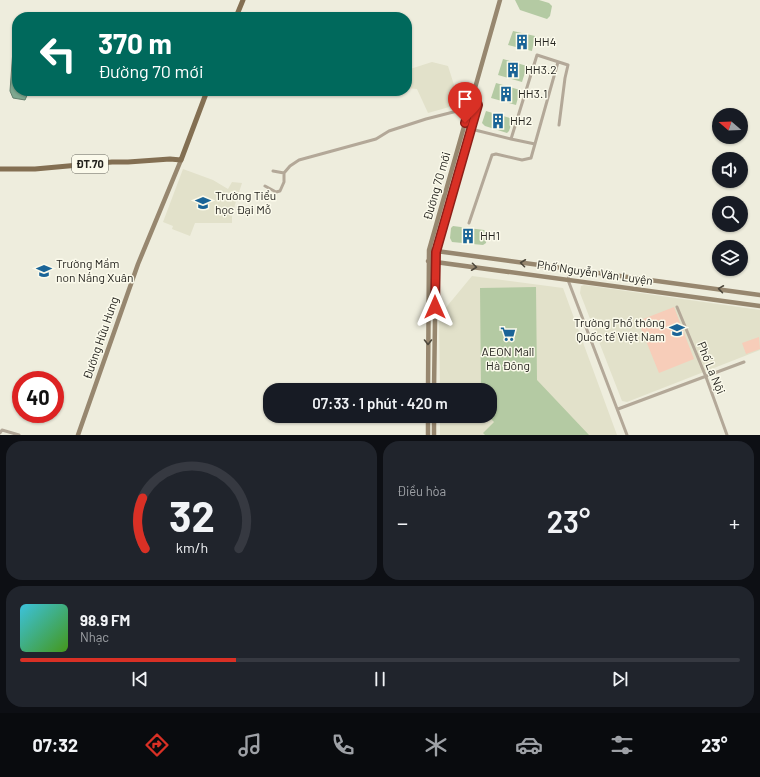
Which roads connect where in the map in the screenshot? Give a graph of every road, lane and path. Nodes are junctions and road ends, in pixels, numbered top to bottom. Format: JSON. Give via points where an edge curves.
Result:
{"nodes":[{"id":1,"x":243,"y":0,"type":"edge"},
{"id":2,"x":500,"y":0,"type":"edge"},
{"id":3,"x":238,"y":12,"type":"edge"},
{"id":4,"x":558,"y":62,"type":"junction"},
{"id":5,"x":474,"y":93,"type":"junction"},
{"id":6,"x":205,"y":96,"type":"edge"},
{"id":7,"x":469,"y":108,"type":"junction"},
{"id":8,"x":559,"y":125,"type":"dead end"},
{"id":9,"x":471,"y":129,"type":"junction"},
{"id":10,"x":511,"y":139,"type":"junction"},
{"id":11,"x":535,"y":144,"type":"junction"},
{"id":12,"x":181,"y":160,"type":"junction"},
{"id":13,"x":0,"y":169,"type":"edge"},
{"id":14,"x":273,"y":171,"type":"dead end"},
{"id":15,"x":284,"y":173,"type":"junction"},
{"id":16,"x":265,"y":186,"type":"dead end"},
{"id":17,"x":469,"y":223,"type":"dead end"},
{"id":18,"x":429,"y":250,"type":"junction"},
{"id":19,"x":436,"y":252,"type":"junction"},
{"id":20,"x":428,"y":261,"type":"junction"},
{"id":21,"x":435,"y":263,"type":"junction"},
{"id":22,"x":570,"y":269,"type":"junction"},
{"id":23,"x":568,"y":280,"type":"junction"},
{"id":24,"x":667,"y":282,"type":"junction"},
{"id":25,"x":690,"y":285,"type":"junction"},
{"id":26,"x":666,"y":293,"type":"junction"},
{"id":27,"x":760,"y":295,"type":"edge"},
{"id":28,"x":688,"y":296,"type":"junction"},
{"id":29,"x":760,"y":306,"type":"edge"},
{"id":30,"x":677,"y":308,"type":"dead end"},
{"id":31,"x":744,"y":362,"type":"dead end"},
{"id":32,"x":431,"y":371,"type":"junction"},
{"id":33,"x":706,"y":377,"type":"junction"},
{"id":34,"x":429,"y":383,"type":"edge"},
{"id":35,"x":433,"y":383,"type":"edge"},
{"id":36,"x":618,"y":409,"type":"junction"},
{"id":37,"x":428,"y":423,"type":"edge"},
{"id":38,"x":434,"y":423,"type":"edge"},
{"id":39,"x":0,"y":433,"type":"edge"},
{"id":40,"x":19,"y":435,"type":"edge"},
{"id":41,"x":78,"y":435,"type":"edge"},
{"id":42,"x":428,"y":435,"type":"edge"},
{"id":43,"x":434,"y":435,"type":"edge"},
{"id":44,"x":627,"y":435,"type":"edge"},
{"id":45,"x":727,"y":435,"type":"edge"}],
"edges":[{"from":1,"to":3,"type":"main road"},
{"from":2,"to":5,"type":"main road","name":"Đường 70 mới"},
{"from":4,"to":8,"type":"street","via":[[568,65]]},
{"from":4,"to":10,"type":"street","via":[[537,55]]},
{"from":4,"to":11,"type":"street"},
{"from":5,"to":7,"type":"main road","name":"Đường 70 mới"},
{"from":5,"to":9,"type":"main road","name":"Đường 70 mới","via":[[478,105]]},
{"from":6,"to":12,"type":"main road"},
{"from":7,"to":15,"type":"street","via":[[389,131],[376,139],[299,160]]},
{"from":7,"to":18,"type":"main road","name":"Đường 70 mới"},
{"from":9,"to":10,"type":"street"},
{"from":9,"to":19,"type":"main road","name":"Đường 70 mới"},
{"from":10,"to":11,"type":"street"},
{"from":11,"to":17,"type":"street","via":[[531,158],[522,160],[492,155]]},
{"from":12,"to":13,"type":"main road","number":"ĐT.70"},
{"from":12,"to":41,"type":"main road","name":"Đường Hữu Hưng","via":[[138,264]]},
{"from":14,"to":15,"type":"street"},
{"from":15,"to":16,"type":"street","via":[[280,191],[276,192]]},
{"from":18,"to":19,"type":"main road","name":"Phố Nguyễn Văn Luyện"},
{"from":18,"to":20,"type":"main road","name":"Đường 70 mới"},
{"from":19,"to":21,"type":"main road","name":"Đường 70 mới"},
{"from":22,"to":19,"type":"main road","name":"Phố Nguyễn Văn Luyện","one_way":true},
{"from":20,"to":21,"type":"main road","name":"Phố Nguyễn Văn Luyện"},
{"from":20,"to":32,"type":"main road","name":"Đường 70 mới","one_way":true},
{"from":21,"to":23,"type":"main road","name":"Phố Nguyễn Văn Luyện","one_way":true},
{"from":21,"to":32,"type":"main road","name":"Đường 70 mới"},
{"from":22,"to":23,"type":"street"},
{"from":22,"to":24,"type":"main road","name":"Phố Nguyễn Văn Luyện"},
{"from":23,"to":26,"type":"main road","name":"Phố Nguyễn Văn Luyện"},
{"from":23,"to":36,"type":"street"},
{"from":24,"to":25,"type":"main road","name":"Phố Nguyễn Văn Luyện"},
{"from":24,"to":26,"type":"main road"},
{"from":27,"to":25,"type":"main road","name":"Phố Nguyễn Văn Luyện","one_way":true},
{"from":25,"to":28,"type":"main road"},
{"from":26,"to":28,"type":"main road","name":"Phố Nguyễn Văn Luyện"},
{"from":28,"to":29,"type":"main road","name":"Phố Nguyễn Văn Luyện"},
{"from":30,"to":33,"type":"street","name":"Phố La Nội"},
{"from":31,"to":33,"type":"street"},
{"from":32,"to":34,"type":"main road"},
{"from":32,"to":35,"type":"main road","name":"Đường 70 mới"},
{"from":33,"to":36,"type":"street"},
{"from":33,"to":45,"type":"street","name":"Phố La Nội"},
{"from":36,"to":44,"type":"street"},
{"from":37,"to":42,"type":"main road"},
{"from":38,"to":43,"type":"main road"},
{"from":39,"to":40,"type":"street","via":[[2,430]]}]}
